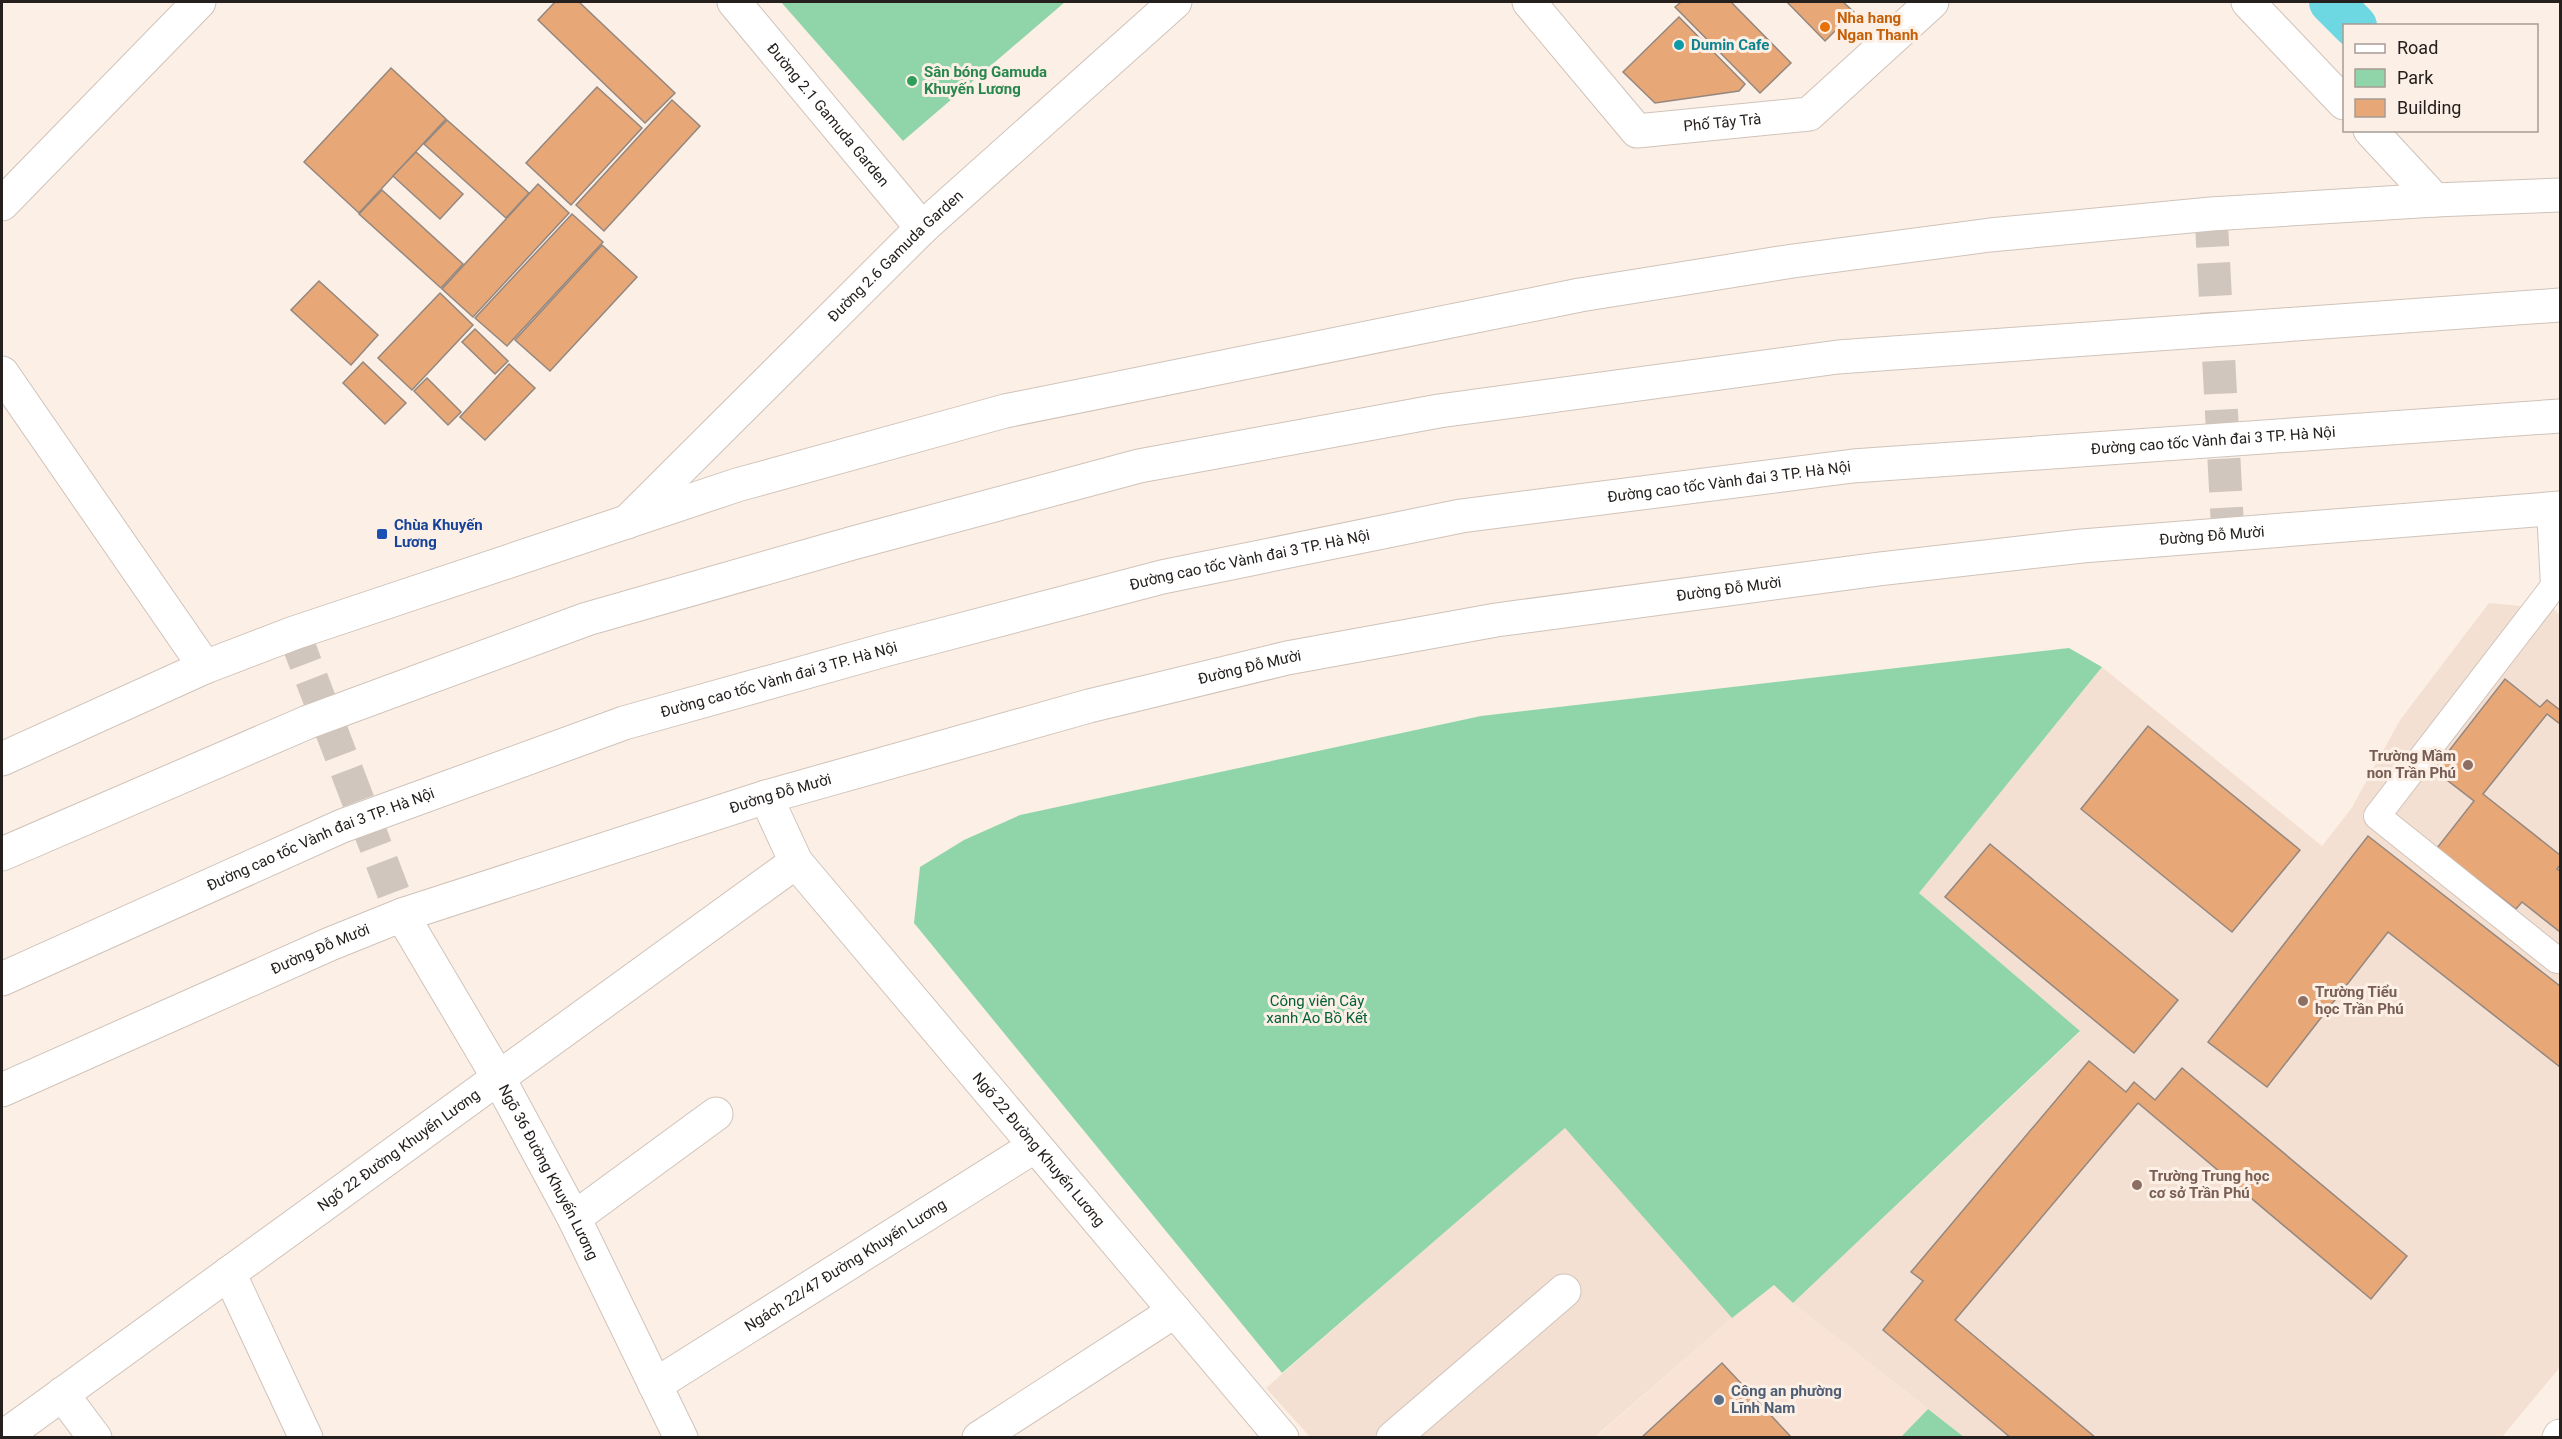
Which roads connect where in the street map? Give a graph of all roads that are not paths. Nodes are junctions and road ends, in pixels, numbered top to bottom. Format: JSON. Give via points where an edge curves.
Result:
{"nodes":[{"id":1,"x":199,"y":2,"type":"edge"},
{"id":2,"x":734,"y":2,"type":"edge"},
{"id":3,"x":1175,"y":2,"type":"edge"},
{"id":4,"x":1529,"y":2,"type":"edge"},
{"id":5,"x":1932,"y":2,"type":"edge"},
{"id":6,"x":2248,"y":2,"type":"edge"},
{"id":7,"x":2343,"y":102,"type":"edge"},
{"id":8,"x":2372,"y":132,"type":"edge"},
{"id":9,"x":2560,"y":195,"type":"edge"},
{"id":10,"x":2435,"y":200,"type":"junction"},
{"id":11,"x":2,"y":204,"type":"edge"},
{"id":12,"x":922,"y":228,"type":"junction"},
{"id":13,"x":2560,"y":304,"type":"edge"},
{"id":14,"x":2,"y":373,"type":"edge"},
{"id":15,"x":2560,"y":416,"type":"edge"},
{"id":16,"x":2555,"y":508,"type":"edge"},
{"id":17,"x":627,"y":522,"type":"junction"},
{"id":18,"x":205,"y":667,"type":"junction"},
{"id":19,"x":2,"y":759,"type":"edge"},
{"id":20,"x":766,"y":797,"type":"junction"},
{"id":21,"x":2,"y":854,"type":"edge"},
{"id":22,"x":796,"y":862,"type":"junction"},
{"id":23,"x":402,"y":915,"type":"junction"},
{"id":24,"x":2557,"y":960,"type":"dead end"},
{"id":25,"x":2,"y":980,"type":"edge"},
{"id":26,"x":498,"y":1077,"type":"junction"},
{"id":27,"x":2,"y":1090,"type":"edge"},
{"id":28,"x":716,"y":1114,"type":"dead end"},
{"id":29,"x":1035,"y":1146,"type":"junction"},
{"id":30,"x":574,"y":1218,"type":"junction"},
{"id":31,"x":229,"y":1272,"type":"junction"},
{"id":32,"x":1564,"y":1292,"type":"dead end"},
{"id":33,"x":1175,"y":1311,"type":"junction"},
{"id":34,"x":656,"y":1385,"type":"junction"},
{"id":35,"x":62,"y":1394,"type":"junction"},
{"id":36,"x":2,"y":1437,"type":"edge"},
{"id":37,"x":95,"y":1437,"type":"edge"},
{"id":38,"x":306,"y":1437,"type":"edge"},
{"id":39,"x":681,"y":1437,"type":"edge"},
{"id":40,"x":979,"y":1437,"type":"edge"},
{"id":41,"x":1282,"y":1437,"type":"edge"},
{"id":42,"x":1393,"y":1437,"type":"edge"}],
"edges":[{"from":1,"to":11,"type":"main road"},
{"from":2,"to":12,"type":"main road","name":"Đường 2.1 Gamuda Garden"},
{"from":3,"to":12,"type":"main road","name":"Đường 2.6 Gamuda Garden"},
{"from":4,"to":5,"type":"main road","name":"Phố Tây Trà","via":[[1637,131],[1809,114]]},
{"from":6,"to":7,"type":"main road"},
{"from":8,"to":10,"type":"main road"},
{"from":9,"to":10,"type":"main road"},
{"from":10,"to":17,"type":"main road","via":[[2222,213],[1990,235],[1580,295],[1005,411],[737,485]]},
{"from":12,"to":17,"type":"main road","name":"Đường 2.6 Gamuda Garden"},
{"from":13,"to":21,"type":"main road","via":[[1838,357],[1439,411],[1139,466],[587,619],[308,722]]},
{"from":14,"to":18,"type":"main road"},
{"from":15,"to":25,"type":"main road","name":"Đường cao tốc Vành đai 3 TP. Hà Nội","via":[[1853,466],[1461,516],[1162,577],[624,723],[342,826]]},
{"from":16,"to":20,"type":"main road","name":"Đường Đỗ Mười","via":[[2046,549],[1496,620],[1287,658],[1089,706]]},
{"from":16,"to":24,"type":"lane","via":[[2554,586],[2377,816]]},
{"from":17,"to":18,"type":"main road","via":[[294,633]]},
{"from":18,"to":19,"type":"main road"},
{"from":20,"to":22,"type":"main road","name":"Ngõ 22 Đường Khuyến Lương"},
{"from":20,"to":23,"type":"main road","name":"Đường Đỗ Mười"},
{"from":22,"to":26,"type":"main road","name":"Ngõ 22 Đường Khuyến Lương"},
{"from":22,"to":29,"type":"main road","name":"Ngõ 22 Đường Khuyến Lương"},
{"from":23,"to":26,"type":"main road","name":"Ngõ 36 Đường Khuyến Lương"},
{"from":23,"to":27,"type":"main road","name":"Đường Đỗ Mười"},
{"from":26,"to":30,"type":"main road","name":"Ngõ 36 Đường Khuyến Lương"},
{"from":26,"to":31,"type":"main road","name":"Ngõ 22 Đường Khuyến Lương"},
{"from":28,"to":30,"type":"main road"},
{"from":29,"to":33,"type":"main road","name":"Ngõ 22 Đường Khuyến Lương"},
{"from":29,"to":34,"type":"main road","name":"Ngách 22/47 Đường Khuyến Lương"},
{"from":30,"to":34,"type":"main road","name":"Ngõ 36 Đường Khuyến Lương"},
{"from":31,"to":35,"type":"main road","name":"Ngõ 22 Đường Khuyến Lương"},
{"from":31,"to":38,"type":"main road"},
{"from":32,"to":42,"type":"main road"},
{"from":33,"to":40,"type":"main road"},
{"from":33,"to":41,"type":"main road","name":"Ngõ 22 Đường Khuyến Lương"},
{"from":34,"to":39,"type":"main road","name":"Ngõ 36 Đường Khuyến Lương"},
{"from":35,"to":36,"type":"main road","name":"Ngõ 22 Đường Khuyến Lương"},
{"from":35,"to":37,"type":"main road"}]}
